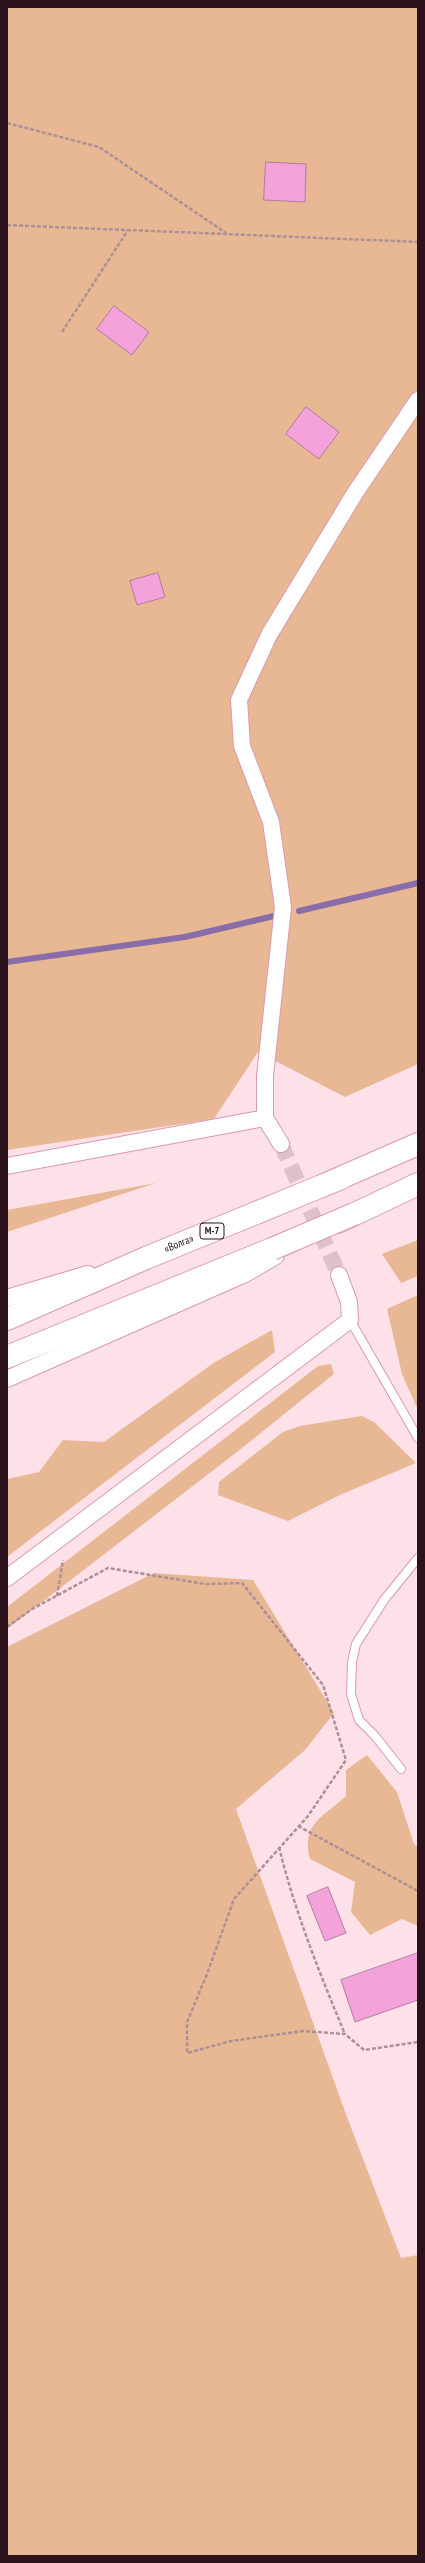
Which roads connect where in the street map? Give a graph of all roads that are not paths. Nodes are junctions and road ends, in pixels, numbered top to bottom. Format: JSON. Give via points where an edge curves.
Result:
{"nodes":[{"id":1,"x":418,"y":400,"type":"edge"},
{"id":2,"x":265,"y":1118,"type":"junction"},
{"id":3,"x":280,"y":1144,"type":"tunnel mouth"},
{"id":4,"x":418,"y":1144,"type":"edge"},
{"id":5,"x":7,"y":1166,"type":"edge"},
{"id":6,"x":418,"y":1184,"type":"edge"},
{"id":7,"x":354,"y":1214,"type":"junction"},
{"id":8,"x":335,"y":1223,"type":"junction"},
{"id":9,"x":272,"y":1249,"type":"junction"},
{"id":10,"x":146,"y":1258,"type":"junction"},
{"id":11,"x":339,"y":1275,"type":"tunnel mouth"},
{"id":12,"x":7,"y":1298,"type":"edge"},
{"id":13,"x":7,"y":1319,"type":"edge"},
{"id":14,"x":350,"y":1320,"type":"junction"},
{"id":15,"x":7,"y":1357,"type":"edge"},
{"id":16,"x":7,"y":1380,"type":"edge"},
{"id":17,"x":418,"y":1438,"type":"edge"},
{"id":18,"x":418,"y":1558,"type":"edge"},
{"id":19,"x":7,"y":1578,"type":"edge"},
{"id":20,"x":401,"y":1769,"type":"dead end"}],
"edges":[{"from":1,"to":2,"type":"street","via":[[355,493],[269,634],[239,700],[242,746],[271,822],[282,907],[265,1076]]},
{"from":2,"to":3,"type":"street"},
{"from":2,"to":5,"type":"street"},
{"from":4,"to":10,"type":"highway","name":"«Волга»","number":"М-7","via":[[375,1165]]},
{"from":6,"to":7,"type":"highway"},
{"from":7,"to":8,"type":"highway"},
{"from":7,"to":9,"type":"highway","bridge":true},
{"from":8,"to":9,"type":"highway"},
{"from":8,"to":16,"type":"street","via":[[245,1274]]},
{"from":9,"to":15,"type":"highway"},
{"from":10,"to":12,"type":"street"},
{"from":10,"to":13,"type":"highway","name":"«Волга»","number":"М-7"},
{"from":11,"to":14,"type":"street","via":[[349,1302]]},
{"from":14,"to":17,"type":"lane"},
{"from":14,"to":19,"type":"street"},
{"from":18,"to":20,"type":"lane","via":[[384,1600],[356,1644],[352,1662],[351,1694],[359,1720]]}]}
